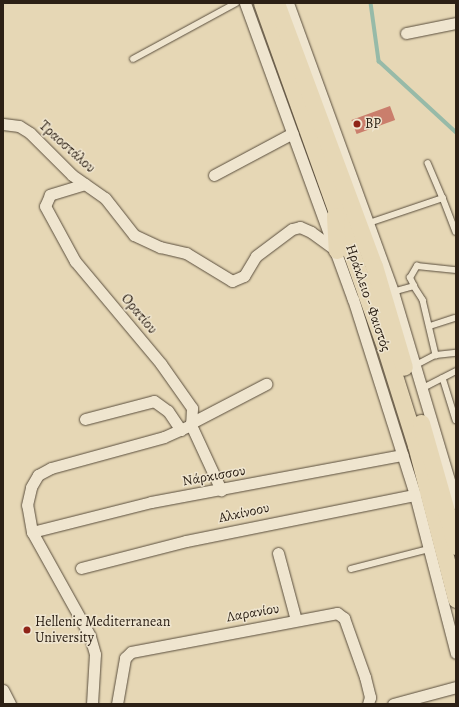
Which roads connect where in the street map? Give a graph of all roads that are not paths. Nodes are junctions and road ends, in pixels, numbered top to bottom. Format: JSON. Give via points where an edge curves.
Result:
{"nodes":[{"id":1,"x":236,"y":3,"type":"edge"},
{"id":2,"x":245,"y":3,"type":"edge"},
{"id":3,"x":262,"y":3,"type":"edge"},
{"id":4,"x":276,"y":3,"type":"edge"},
{"id":5,"x":288,"y":3,"type":"edge"},
{"id":6,"x":456,"y":23,"type":"edge"},
{"id":7,"x":406,"y":33,"type":"dead end"},
{"id":8,"x":133,"y":59,"type":"dead end"},
{"id":9,"x":3,"y":124,"type":"edge"},
{"id":10,"x":293,"y":133,"type":"junction"},
{"id":11,"x":428,"y":163,"type":"dead end"},
{"id":12,"x":349,"y":166,"type":"junction"},
{"id":13,"x":214,"y":175,"type":"dead end"},
{"id":14,"x":85,"y":184,"type":"junction"},
{"id":15,"x":338,"y":191,"type":"junction"},
{"id":16,"x":442,"y":198,"type":"junction"},
{"id":17,"x":364,"y":224,"type":"junction"},
{"id":18,"x":456,"y":232,"type":"edge"},
{"id":19,"x":337,"y":250,"type":"junction"},
{"id":20,"x":384,"y":265,"type":"joint"},
{"id":21,"x":456,"y":270,"type":"edge"},
{"id":22,"x":414,"y":286,"type":"junction"},
{"id":23,"x":393,"y":292,"type":"junction"},
{"id":24,"x":454,"y":318,"type":"dead end"},
{"id":25,"x":430,"y":326,"type":"junction"},
{"id":26,"x":456,"y":353,"type":"edge"},
{"id":27,"x":436,"y":355,"type":"junction"},
{"id":28,"x":416,"y":365,"type":"junction"},
{"id":29,"x":456,"y":370,"type":"edge"},
{"id":30,"x":443,"y":378,"type":"junction"},
{"id":31,"x":266,"y":384,"type":"dead end"},
{"id":32,"x":423,"y":388,"type":"junction"},
{"id":33,"x":85,"y":419,"type":"dead end"},
{"id":34,"x":456,"y":420,"type":"edge"},
{"id":35,"x":191,"y":424,"type":"junction"},
{"id":36,"x":181,"y":430,"type":"junction"},
{"id":37,"x":403,"y":455,"type":"junction"},
{"id":38,"x":453,"y":484,"type":"edge"},
{"id":39,"x":221,"y":490,"type":"junction"},
{"id":40,"x":415,"y":495,"type":"junction"},
{"id":41,"x":456,"y":504,"type":"edge"},
{"id":42,"x":32,"y":532,"type":"junction"},
{"id":43,"x":456,"y":546,"type":"edge"},
{"id":44,"x":429,"y":549,"type":"junction"},
{"id":45,"x":278,"y":552,"type":"dead end"},
{"id":46,"x":80,"y":568,"type":"dead end"},
{"id":47,"x":351,"y":569,"type":"dead end"},
{"id":48,"x":456,"y":598,"type":"edge"},
{"id":49,"x":296,"y":620,"type":"junction"},
{"id":50,"x":456,"y":653,"type":"edge"},
{"id":51,"x":456,"y":687,"type":"edge"},
{"id":52,"x":3,"y":690,"type":"edge"},
{"id":53,"x":10,"y":704,"type":"edge"},
{"id":54,"x":92,"y":704,"type":"edge"},
{"id":55,"x":117,"y":704,"type":"edge"},
{"id":56,"x":368,"y":704,"type":"edge"},
{"id":57,"x":393,"y":704,"type":"edge"}],
"edges":[{"from":1,"to":8,"type":"lane"},
{"from":2,"to":10,"type":"street"},
{"from":3,"to":15,"type":"main road","name":"Ηράκλειο - Φαιστός"},
{"from":4,"to":15,"type":"main road","name":"Ηράκλειο - Φαιστός"},
{"from":5,"to":12,"type":"street"},
{"from":6,"to":7,"type":"street"},
{"from":9,"to":14,"type":"street","name":"Τραοστάλου","via":[[19,126],[30,133]]},
{"from":10,"to":13,"type":"street"},
{"from":10,"to":19,"type":"street"},
{"from":11,"to":16,"type":"lane"},
{"from":12,"to":15,"type":"main road"},
{"from":12,"to":17,"type":"street"},
{"from":14,"to":19,"type":"street","name":"Τραοστάλου","via":[[105,198],[134,235],[160,247],[186,253],[232,281],[244,276],[256,256],[292,229],[300,227],[311,232]]},
{"from":14,"to":35,"type":"street","name":"Ορατίου","via":[[50,195],[45,206],[68,251],[186,399],[192,408]]},
{"from":15,"to":17,"type":"main road","name":"Ηράκλειο - Φαιστός"},
{"from":15,"to":19,"type":"main road"},
{"from":15,"to":48,"type":"main road","name":"Ηράκλειο - Φαιστός","via":[[416,445]]},
{"from":16,"to":17,"type":"lane"},
{"from":16,"to":18,"type":"lane"},
{"from":17,"to":20,"type":"main road"},
{"from":17,"to":43,"type":"main road","name":"Ηράκλειο - Φαιστός"},
{"from":19,"to":37,"type":"street"},
{"from":20,"to":23,"type":"street"},
{"from":21,"to":22,"type":"lane","via":[[417,266],[410,278]]},
{"from":22,"to":23,"type":"lane"},
{"from":22,"to":25,"type":"lane","via":[[423,300]]},
{"from":23,"to":28,"type":"street"},
{"from":24,"to":25,"type":"lane"},
{"from":25,"to":27,"type":"lane"},
{"from":26,"to":27,"type":"lane"},
{"from":27,"to":28,"type":"lane"},
{"from":28,"to":32,"type":"street"},
{"from":29,"to":30,"type":"lane"},
{"from":30,"to":32,"type":"lane"},
{"from":30,"to":34,"type":"lane"},
{"from":31,"to":35,"type":"street"},
{"from":32,"to":38,"type":"street"},
{"from":33,"to":36,"type":"street","via":[[154,401],[168,411]]},
{"from":35,"to":36,"type":"street"},
{"from":35,"to":39,"type":"street","name":"Ορατίου"},
{"from":36,"to":42,"type":"street","via":[[40,473],[28,498]]},
{"from":37,"to":39,"type":"street","name":"Νάρκισσου"},
{"from":37,"to":40,"type":"street"},
{"from":38,"to":41,"type":"street"},
{"from":39,"to":42,"type":"street","name":"Νάρκισσου","via":[[151,502]]},
{"from":40,"to":44,"type":"street"},
{"from":40,"to":46,"type":"street","name":"Αλκίνοου","via":[[186,541]]},
{"from":42,"to":54,"type":"street","via":[[90,636],[94,654]]},
{"from":44,"to":47,"type":"lane"},
{"from":44,"to":50,"type":"street"},
{"from":45,"to":49,"type":"street"},
{"from":49,"to":55,"type":"street","name":"Λαρανίου","via":[[131,652],[126,658]]},
{"from":49,"to":56,"type":"street","name":"Λαρανίου","via":[[337,613],[344,618],[365,676],[370,697]]},
{"from":51,"to":57,"type":"street"},
{"from":52,"to":53,"type":"street"}]}
